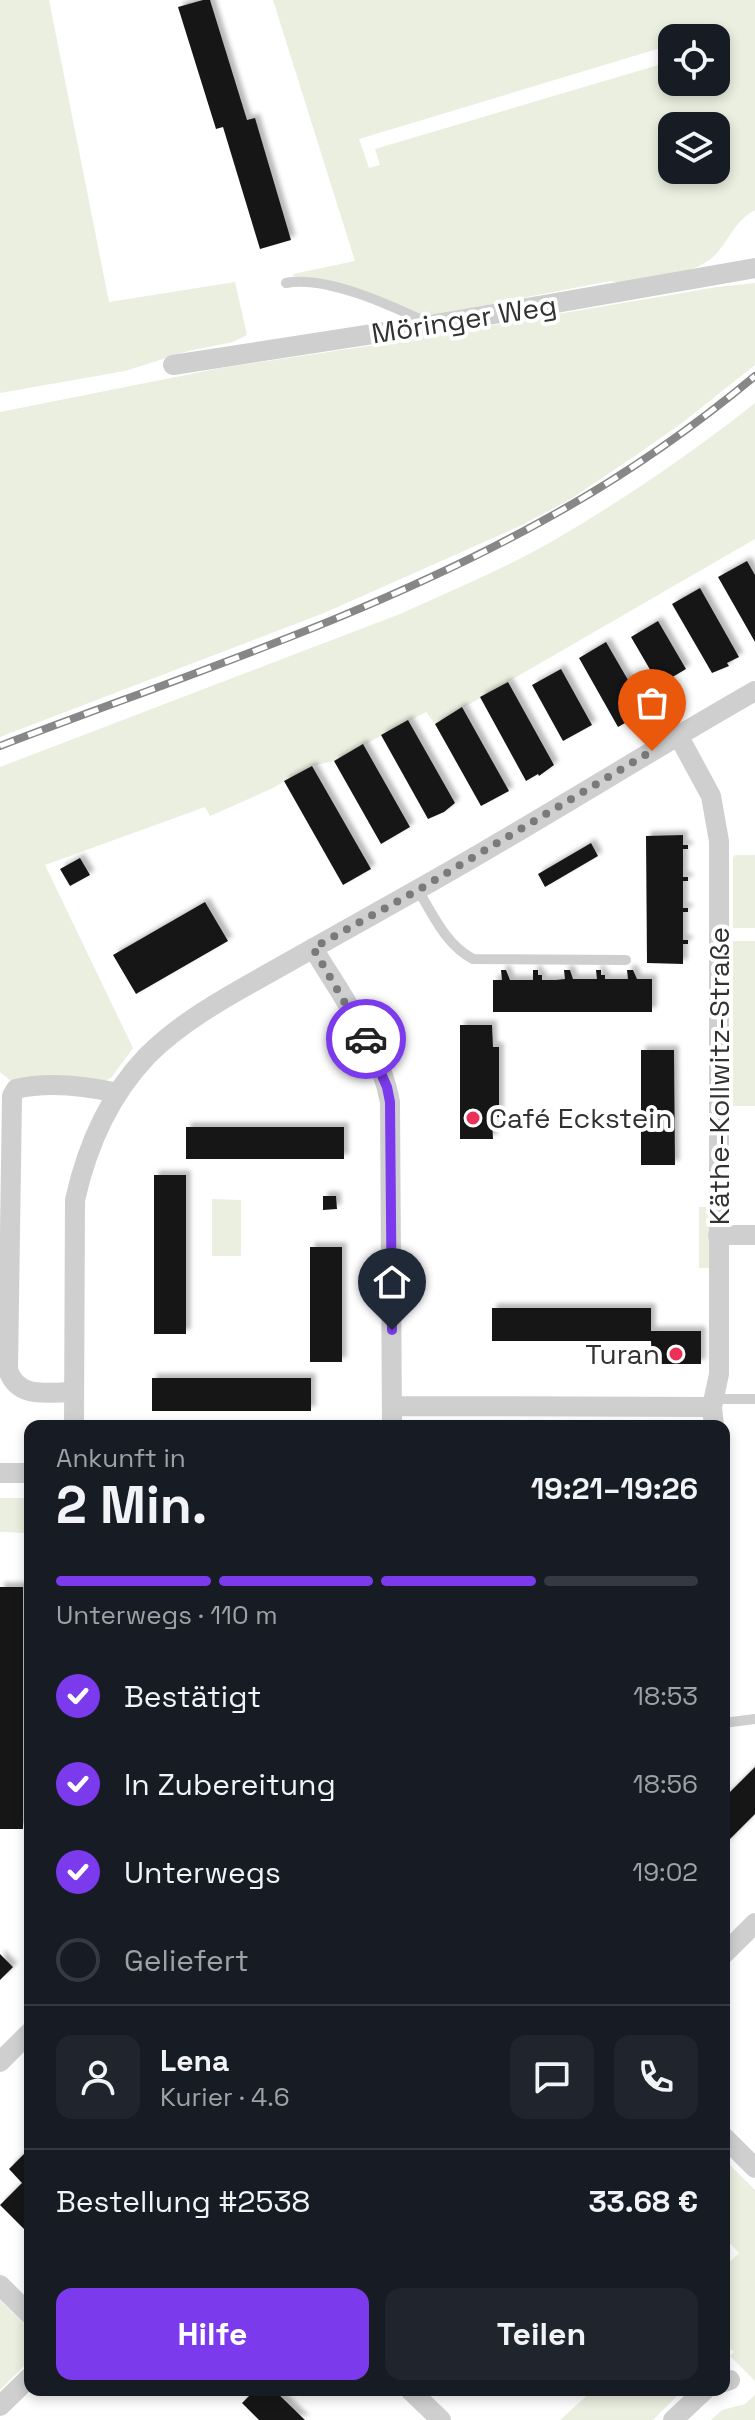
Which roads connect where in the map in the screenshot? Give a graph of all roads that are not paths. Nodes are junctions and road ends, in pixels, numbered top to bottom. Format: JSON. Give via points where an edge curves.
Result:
{"nodes":[{"id":1,"x":755,"y":268,"type":"edge"},
{"id":2,"x":286,"y":283,"type":"dead end"},
{"id":3,"x":431,"y":325,"type":"junction"},
{"id":4,"x":173,"y":365,"type":"dead end"},
{"id":5,"x":755,"y":691,"type":"edge"},
{"id":6,"x":678,"y":735,"type":"junction"},
{"id":7,"x":418,"y":890,"type":"junction"},
{"id":8,"x":313,"y":948,"type":"junction"},
{"id":9,"x":626,"y":960,"type":"dead end"},
{"id":10,"x":118,"y":1093,"type":"junction"},
{"id":11,"x":718,"y":1235,"type":"junction"},
{"id":12,"x":755,"y":1235,"type":"edge"},
{"id":13,"x":74,"y":1392,"type":"junction"},
{"id":14,"x":755,"y":1399,"type":"edge"},
{"id":15,"x":713,"y":1411,"type":"edge"},
{"id":16,"x":392,"y":1416,"type":"edge"},
{"id":17,"x":74,"y":1420,"type":"edge"},
{"id":18,"x":0,"y":1473,"type":"edge"},
{"id":19,"x":24,"y":1473,"type":"edge"},
{"id":20,"x":755,"y":1719,"type":"edge"},
{"id":21,"x":730,"y":1722,"type":"edge"},
{"id":22,"x":755,"y":1923,"type":"edge"},
{"id":23,"x":730,"y":1948,"type":"edge"},
{"id":24,"x":24,"y":2038,"type":"edge"},
{"id":25,"x":0,"y":2062,"type":"edge"},
{"id":26,"x":730,"y":2143,"type":"edge"},
{"id":27,"x":755,"y":2168,"type":"edge"},
{"id":28,"x":0,"y":2285,"type":"edge"},
{"id":29,"x":24,"y":2309,"type":"edge"},
{"id":30,"x":24,"y":2383,"type":"edge"},
{"id":31,"x":416,"y":2396,"type":"edge"},
{"id":32,"x":699,"y":2396,"type":"edge"},
{"id":33,"x":0,"y":2406,"type":"edge"},
{"id":34,"x":441,"y":2420,"type":"edge"},
{"id":35,"x":673,"y":2420,"type":"edge"}],
"edges":[{"from":1,"to":3,"type":"street","name":"Möringer Weg"},
{"from":2,"to":3,"type":"lane","via":[[351,293]]},
{"from":3,"to":4,"type":"street","name":"Möringer Weg"},
{"from":5,"to":6,"type":"street"},
{"from":6,"to":7,"type":"street"},
{"from":6,"to":11,"type":"street","name":"Käthe-Kollwitz-Straße","via":[[711,796],[719,841]]},
{"from":7,"to":8,"type":"street"},
{"from":7,"to":9,"type":"lane","via":[[459,952],[473,959]]},
{"from":8,"to":10,"type":"street","via":[[184,1025],[146,1058]]},
{"from":8,"to":16,"type":"street","via":[[367,1040],[390,1102]]},
{"from":10,"to":13,"type":"street","via":[[89,1148],[75,1200]]},
{"from":10,"to":13,"type":"street","via":[[82,1086],[27,1086],[12,1096],[8,1370],[11,1380],[26,1392]]},
{"from":11,"to":12,"type":"street"},
{"from":11,"to":15,"type":"street","name":"Käthe-Kollwitz-Straße","via":[[719,1374]]},
{"from":13,"to":17,"type":"street"},
{"from":14,"to":15,"type":"lane"},
{"from":15,"to":16,"type":"street"},
{"from":18,"to":19,"type":"street"},
{"from":20,"to":21,"type":"lane"},
{"from":22,"to":23,"type":"street"},
{"from":24,"to":25,"type":"street"},
{"from":26,"to":27,"type":"street"},
{"from":28,"to":29,"type":"street"},
{"from":30,"to":33,"type":"street"},
{"from":31,"to":34,"type":"street"},
{"from":32,"to":35,"type":"street"}]}
